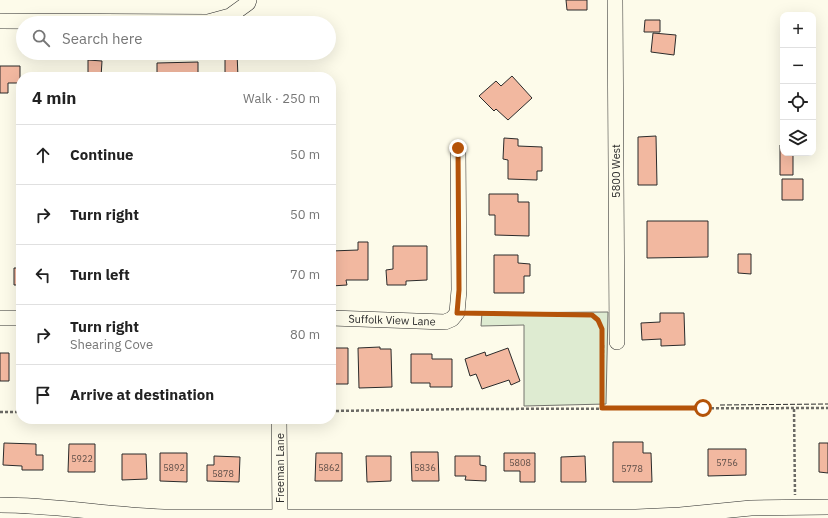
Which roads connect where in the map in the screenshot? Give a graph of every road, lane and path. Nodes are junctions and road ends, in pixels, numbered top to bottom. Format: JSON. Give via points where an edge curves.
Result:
{"nodes":[{"id":1,"x":615,"y":0,"type":"edge"},
{"id":2,"x":248,"y":2,"type":"edge"},
{"id":3,"x":230,"y":16,"type":"edge"},
{"id":4,"x":0,"y":21,"type":"edge"},
{"id":5,"x":16,"y":21,"type":"edge"},
{"id":6,"x":458,"y":148,"type":"dead end"},
{"id":7,"x":455,"y":316,"type":"junction"},
{"id":8,"x":0,"y":318,"type":"edge"},
{"id":9,"x":16,"y":318,"type":"edge"},
{"id":10,"x":336,"y":318,"type":"edge"},
{"id":11,"x":602,"y":329,"type":"dead end"},
{"id":12,"x":610,"y":343,"type":"joint"},
{"id":13,"x":602,"y":408,"type":"junction"},
{"id":14,"x":828,"y":408,"type":"edge"},
{"id":15,"x":794,"y":409,"type":"junction"},
{"id":16,"x":336,"y":411,"type":"edge"},
{"id":17,"x":0,"y":412,"type":"edge"},
{"id":18,"x":16,"y":412,"type":"edge"},
{"id":19,"x":279,"y":424,"type":"edge"},
{"id":20,"x":795,"y":497,"type":"dead end"},
{"id":21,"x":0,"y":505,"type":"edge"},
{"id":22,"x":828,"y":507,"type":"edge"},
{"id":23,"x":79,"y":514,"type":"edge"},
{"id":24,"x":280,"y":518,"type":"edge"},
{"id":25,"x":464,"y":518,"type":"edge"},
{"id":26,"x":636,"y":518,"type":"edge"},
{"id":27,"x":828,"y":518,"type":"edge"}],
"edges":[{"from":1,"to":12,"type":"street","name":"5800 West"},
{"from":2,"to":3,"type":"street"},
{"from":4,"to":5,"type":"street"},
{"from":6,"to":7,"type":"street","via":[[459,290]]},
{"from":7,"to":10,"type":"street","name":"Suffolk View Lane","via":[[445,322]]},
{"from":7,"to":11,"type":"path","via":[[592,315]]},
{"from":8,"to":9,"type":"street"},
{"from":12,"to":13,"type":"path"},
{"from":13,"to":15,"type":"path"},
{"from":13,"to":16,"type":"path"},
{"from":14,"to":15,"type":"path"},
{"from":15,"to":20,"type":"path"},
{"from":17,"to":18,"type":"path"},
{"from":19,"to":24,"type":"street","name":"Freeman Lane"},
{"from":21,"to":23,"type":"street","via":[[33,506]]},
{"from":22,"to":26,"type":"street","via":[[750,508]]},
{"from":22,"to":27,"type":"street"},
{"from":23,"to":24,"type":"street"},
{"from":24,"to":25,"type":"street"},
{"from":25,"to":26,"type":"street"}]}
